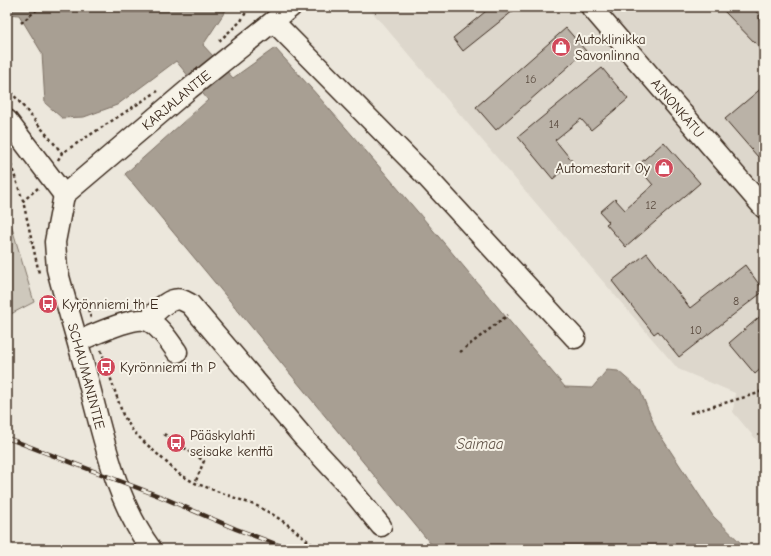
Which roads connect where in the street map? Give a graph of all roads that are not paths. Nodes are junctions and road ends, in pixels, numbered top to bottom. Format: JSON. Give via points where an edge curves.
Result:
{"nodes":[{"id":1,"x":291,"y":7,"type":"edge"},
{"id":2,"x":591,"y":7,"type":"edge"},
{"id":3,"x":274,"y":22,"type":"junction"},
{"id":4,"x":7,"y":120,"type":"edge"},
{"id":5,"x":64,"y":194,"type":"junction"},
{"id":6,"x":764,"y":208,"type":"edge"},
{"id":7,"x":148,"y":320,"type":"junction"},
{"id":8,"x":575,"y":338,"type":"dead end"},
{"id":9,"x":78,"y":342,"type":"junction"},
{"id":10,"x":177,"y":352,"type":"dead end"},
{"id":11,"x":381,"y":526,"type":"dead end"},
{"id":12,"x":151,"y":549,"type":"edge"}],
"edges":[{"from":1,"to":3,"type":"street","name":"KARJALANTIE"},
{"from":2,"to":6,"type":"street","name":"AINONKATU"},
{"from":3,"to":5,"type":"street","name":"KARJALANTIE","via":[[189,89]]},
{"from":3,"to":8,"type":"street","via":[[424,174]]},
{"from":4,"to":5,"type":"street"},
{"from":5,"to":9,"type":"street","name":"SCHAUMANINTIE","via":[[55,242],[57,269]]},
{"from":7,"to":9,"type":"street","via":[[130,321]]},
{"from":7,"to":10,"type":"street","via":[[162,331]]},
{"from":7,"to":11,"type":"street","via":[[168,302],[182,300],[190,304]]},
{"from":9,"to":12,"type":"street","name":"SCHAUMANINTIE","via":[[124,501]]}]}
